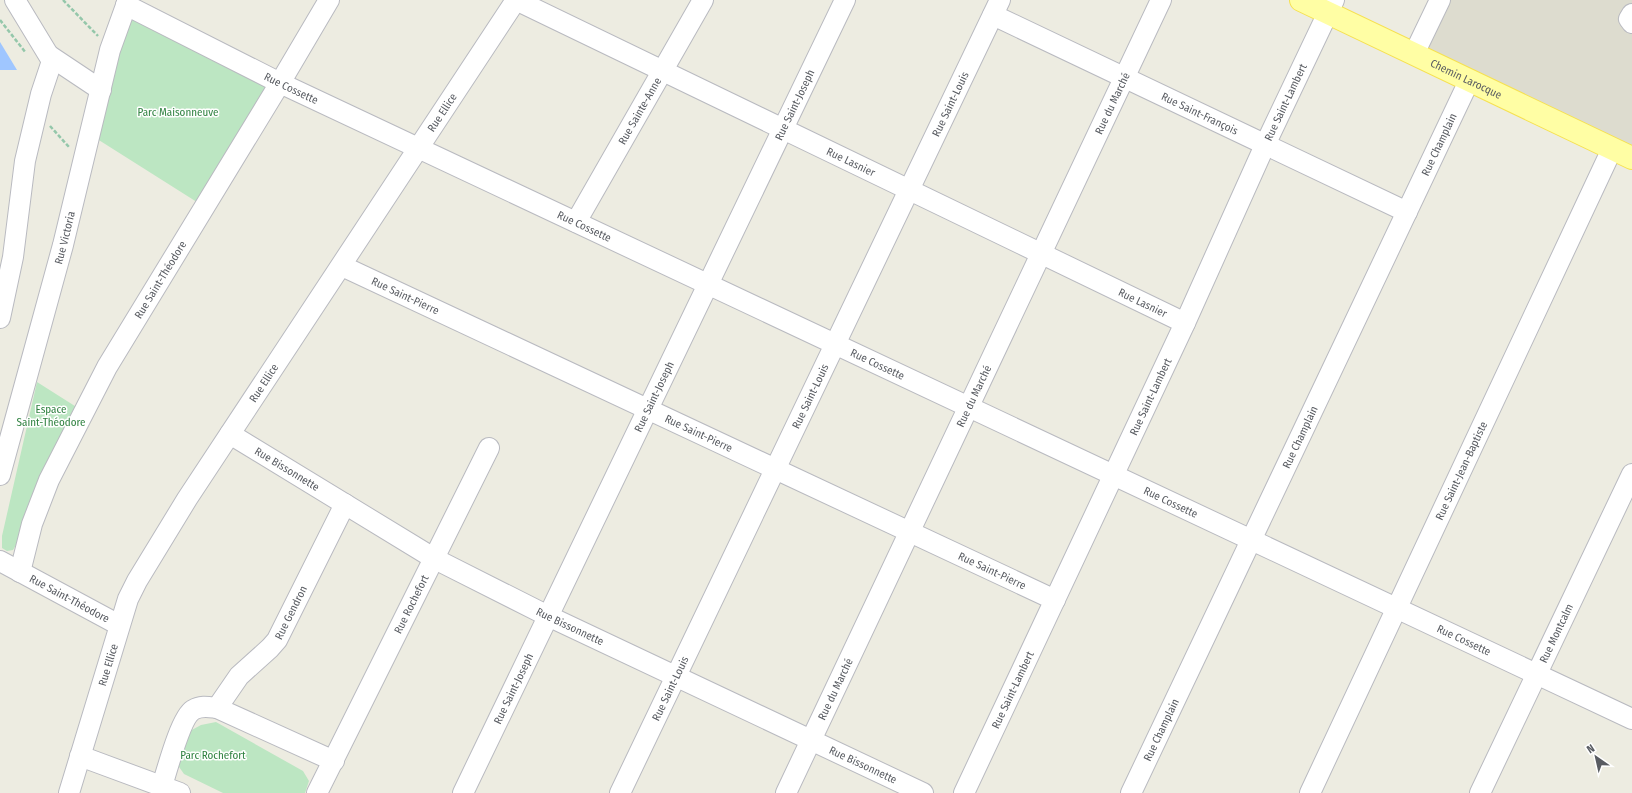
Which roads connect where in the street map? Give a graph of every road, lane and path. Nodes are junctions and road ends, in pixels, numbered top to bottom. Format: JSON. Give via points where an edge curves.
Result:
{"nodes":[{"id":1,"x":14,"y":0,"type":"edge"},
{"id":2,"x":64,"y":0,"type":"edge"},
{"id":3,"x":328,"y":0,"type":"edge"},
{"id":4,"x":516,"y":0,"type":"edge"},
{"id":5,"x":703,"y":0,"type":"edge"},
{"id":6,"x":845,"y":0,"type":"edge"},
{"id":7,"x":1161,"y":0,"type":"edge"},
{"id":8,"x":1301,"y":0,"type":"edge"},
{"id":9,"x":1440,"y":0,"type":"edge"},
{"id":10,"x":127,"y":3,"type":"edge"},
{"id":11,"x":1331,"y":7,"type":"edge"},
{"id":12,"x":997,"y":8,"type":"edge"},
{"id":13,"x":1632,"y":14,"type":"edge"},
{"id":14,"x":0,"y":20,"type":"edge"},
{"id":15,"x":1632,"y":23,"type":"edge"},
{"id":16,"x":110,"y":50,"type":"junction"},
{"id":17,"x":27,"y":54,"type":"dead end"},
{"id":18,"x":1414,"y":54,"type":"junction"},
{"id":19,"x":50,"y":56,"type":"junction"},
{"id":20,"x":661,"y":70,"type":"junction"},
{"id":21,"x":1124,"y":78,"type":"junction"},
{"id":22,"x":1470,"y":81,"type":"junction"},
{"id":23,"x":280,"y":83,"type":"junction"},
{"id":24,"x":101,"y":90,"type":"junction"},
{"id":25,"x":47,"y":120,"type":"dead end"},
{"id":26,"x":783,"y":129,"type":"junction"},
{"id":27,"x":1265,"y":145,"type":"junction"},
{"id":28,"x":419,"y":148,"type":"junction"},
{"id":29,"x":1612,"y":149,"type":"junction"},
{"id":30,"x":69,"y":153,"type":"dead end"},
{"id":31,"x":1632,"y":158,"type":"edge"},
{"id":32,"x":909,"y":190,"type":"junction"},
{"id":33,"x":1407,"y":212,"type":"junction"},
{"id":34,"x":576,"y":222,"type":"junction"},
{"id":35,"x":1041,"y":254,"type":"junction"},
{"id":36,"x":342,"y":266,"type":"junction"},
{"id":37,"x":708,"y":284,"type":"junction"},
{"id":38,"x":0,"y":318,"type":"edge"},
{"id":39,"x":1185,"y":323,"type":"junction"},
{"id":40,"x":835,"y":344,"type":"junction"},
{"id":41,"x":968,"y":407,"type":"junction"},
{"id":42,"x":648,"y":410,"type":"junction"},
{"id":43,"x":230,"y":434,"type":"junction"},
{"id":44,"x":489,"y":448,"type":"dead end"},
{"id":45,"x":775,"y":469,"type":"junction"},
{"id":46,"x":1632,"y":474,"type":"edge"},
{"id":47,"x":1114,"y":475,"type":"junction"},
{"id":48,"x":0,"y":476,"type":"edge"},
{"id":49,"x":345,"y":504,"type":"junction"},
{"id":50,"x":909,"y":532,"type":"junction"},
{"id":51,"x":1251,"y":540,"type":"junction"},
{"id":52,"x":435,"y":559,"type":"junction"},
{"id":53,"x":0,"y":560,"type":"edge"},
{"id":54,"x":20,"y":572,"type":"junction"},
{"id":55,"x":1055,"y":600,"type":"junction"},
{"id":56,"x":1397,"y":608,"type":"junction"},
{"id":57,"x":548,"y":616,"type":"junction"},
{"id":58,"x":119,"y":625,"type":"junction"},
{"id":59,"x":1537,"y":674,"type":"junction"},
{"id":60,"x":676,"y":676,"type":"junction"},
{"id":61,"x":217,"y":708,"type":"junction"},
{"id":62,"x":1632,"y":719,"type":"edge"},
{"id":63,"x":811,"y":740,"type":"junction"},
{"id":64,"x":80,"y":756,"type":"junction"},
{"id":65,"x":334,"y":761,"type":"junction"},
{"id":66,"x":171,"y":789,"type":"edge"},
{"id":67,"x":69,"y":793,"type":"edge"},
{"id":68,"x":317,"y":793,"type":"edge"},
{"id":69,"x":463,"y":793,"type":"edge"},
{"id":70,"x":620,"y":793,"type":"edge"},
{"id":71,"x":786,"y":793,"type":"edge"},
{"id":72,"x":923,"y":793,"type":"edge"},
{"id":73,"x":964,"y":793,"type":"edge"},
{"id":74,"x":1131,"y":793,"type":"edge"},
{"id":75,"x":1310,"y":793,"type":"edge"},
{"id":76,"x":1480,"y":793,"type":"edge"}],
"edges":[{"from":1,"to":19,"type":"street"},
{"from":2,"to":16,"type":"path"},
{"from":3,"to":23,"type":"street","name":"Rue Saint-Théodore"},
{"from":4,"to":20,"type":"street","name":"Rue Lasnier"},
{"from":4,"to":28,"type":"street","name":"Rue Ellice"},
{"from":5,"to":20,"type":"street","name":"Rue Sainte-Anne"},
{"from":6,"to":26,"type":"street","name":"Rue Saint-Joseph"},
{"from":7,"to":21,"type":"street","name":"Rue du Marché"},
{"from":8,"to":11,"type":"main road","name":"Chemin Larocque"},
{"from":9,"to":18,"type":"street"},
{"from":10,"to":16,"type":"street","name":"Rue Victoria"},
{"from":10,"to":23,"type":"street","name":"Rue Cossette"},
{"from":11,"to":18,"type":"main road","name":"Chemin Larocque"},
{"from":11,"to":27,"type":"street","name":"Rue Saint-Lambert"},
{"from":12,"to":21,"type":"street","name":"Rue Saint-François"},
{"from":12,"to":32,"type":"street","name":"Rue Saint-Louis"},
{"from":13,"to":15,"type":"street","via":[[1629,19]]},
{"from":14,"to":17,"type":"path"},
{"from":16,"to":24,"type":"street","name":"Rue Victoria"},
{"from":18,"to":22,"type":"main road","name":"Chemin Larocque"},
{"from":19,"to":24,"type":"street"},
{"from":19,"to":38,"type":"street","via":[[52,61],[46,74],[25,161],[13,257]]},
{"from":20,"to":26,"type":"street","name":"Rue Lasnier"},
{"from":20,"to":34,"type":"street","name":"Rue Sainte-Anne"},
{"from":21,"to":27,"type":"street","name":"Rue Saint-François"},
{"from":21,"to":35,"type":"street","name":"Rue du Marché"},
{"from":22,"to":29,"type":"main road","name":"Chemin Larocque"},
{"from":22,"to":33,"type":"street","name":"Rue Champlain"},
{"from":23,"to":28,"type":"street","name":"Rue Cossette"},
{"from":23,"to":54,"type":"street","name":"Rue Saint-Théodore","via":[[100,381],[49,480],[32,524]]},
{"from":24,"to":48,"type":"street","name":"Rue Victoria","via":[[63,245]]},
{"from":25,"to":30,"type":"path","via":[[50,127],[66,142],[70,149]]},
{"from":26,"to":32,"type":"street","name":"Rue Lasnier"},
{"from":26,"to":37,"type":"street","name":"Rue Saint-Joseph"},
{"from":27,"to":33,"type":"street","name":"Rue Saint-François"},
{"from":27,"to":39,"type":"street","name":"Rue Saint-Lambert"},
{"from":28,"to":34,"type":"street","name":"Rue Cossette"},
{"from":28,"to":36,"type":"street","name":"Rue Ellice"},
{"from":29,"to":31,"type":"main road","name":"Chemin Larocque"},
{"from":29,"to":56,"type":"street","name":"Rue Saint-Jean-Baptiste"},
{"from":32,"to":35,"type":"street","name":"Rue Lasnier"},
{"from":32,"to":40,"type":"street","name":"Rue Saint-Louis"},
{"from":33,"to":51,"type":"street","name":"Rue Champlain"},
{"from":34,"to":37,"type":"street","name":"Rue Cossette"},
{"from":35,"to":39,"type":"street","name":"Rue Lasnier"},
{"from":35,"to":41,"type":"street","name":"Rue du Marché"},
{"from":36,"to":42,"type":"street","name":"Rue Saint-Pierre"},
{"from":36,"to":43,"type":"street","name":"Rue Ellice"},
{"from":37,"to":40,"type":"street","name":"Rue Cossette"},
{"from":37,"to":42,"type":"street","name":"Rue Saint-Joseph"},
{"from":39,"to":47,"type":"street","name":"Rue Saint-Lambert"},
{"from":40,"to":41,"type":"street","name":"Rue Cossette"},
{"from":40,"to":45,"type":"street","name":"Rue Saint-Louis"},
{"from":41,"to":47,"type":"street","name":"Rue Cossette"},
{"from":41,"to":50,"type":"street","name":"Rue du Marché"},
{"from":42,"to":45,"type":"street","name":"Rue Saint-Pierre"},
{"from":42,"to":57,"type":"street","name":"Rue Saint-Joseph"},
{"from":43,"to":49,"type":"street","name":"Rue Bissonnette"},
{"from":43,"to":58,"type":"street","name":"Rue Ellice","via":[[137,581]]},
{"from":44,"to":52,"type":"street","name":"Rue Rochefort"},
{"from":45,"to":50,"type":"street","name":"Rue Saint-Pierre"},
{"from":45,"to":60,"type":"street","name":"Rue Saint-Louis"},
{"from":46,"to":59,"type":"street","name":"Rue Montcalm"},
{"from":47,"to":51,"type":"street","name":"Rue Cossette"},
{"from":47,"to":55,"type":"street","name":"Rue Saint-Lambert"},
{"from":49,"to":52,"type":"street","name":"Rue Bissonnette"},
{"from":49,"to":61,"type":"street","name":"Rue Gendron","via":[[277,640],[239,676]]},
{"from":50,"to":55,"type":"street","name":"Rue Saint-Pierre"},
{"from":50,"to":63,"type":"street","name":"Rue du Marché"},
{"from":51,"to":56,"type":"street","name":"Rue Cossette"},
{"from":51,"to":74,"type":"street","name":"Rue Champlain"},
{"from":52,"to":57,"type":"street","name":"Rue Bissonnette"},
{"from":52,"to":65,"type":"street","name":"Rue Rochefort"},
{"from":53,"to":54,"type":"street","name":"Rue Saint-Théodore"},
{"from":54,"to":58,"type":"street","name":"Rue Saint-Théodore"},
{"from":55,"to":73,"type":"street","name":"Rue Saint-Lambert"},
{"from":56,"to":59,"type":"street","name":"Rue Cossette"},
{"from":56,"to":75,"type":"street","name":"Rue Saint-Jean-Baptiste"},
{"from":57,"to":60,"type":"street","name":"Rue Bissonnette"},
{"from":57,"to":69,"type":"street","name":"Rue Saint-Joseph"},
{"from":58,"to":64,"type":"street","name":"Rue Ellice"},
{"from":59,"to":62,"type":"street","name":"Rue Cossette"},
{"from":59,"to":76,"type":"street","name":"Rue Montcalm"},
{"from":60,"to":63,"type":"street","name":"Rue Bissonnette"},
{"from":60,"to":70,"type":"street","name":"Rue Saint-Louis"},
{"from":61,"to":65,"type":"street"},
{"from":61,"to":66,"type":"street","via":[[201,706],[187,714]]},
{"from":63,"to":71,"type":"street","name":"Rue du Marché"},
{"from":63,"to":72,"type":"street","name":"Rue Bissonnette"},
{"from":64,"to":66,"type":"street"},
{"from":64,"to":67,"type":"street","name":"Rue Ellice"},
{"from":65,"to":68,"type":"street","name":"Rue Rochefort"}]}
